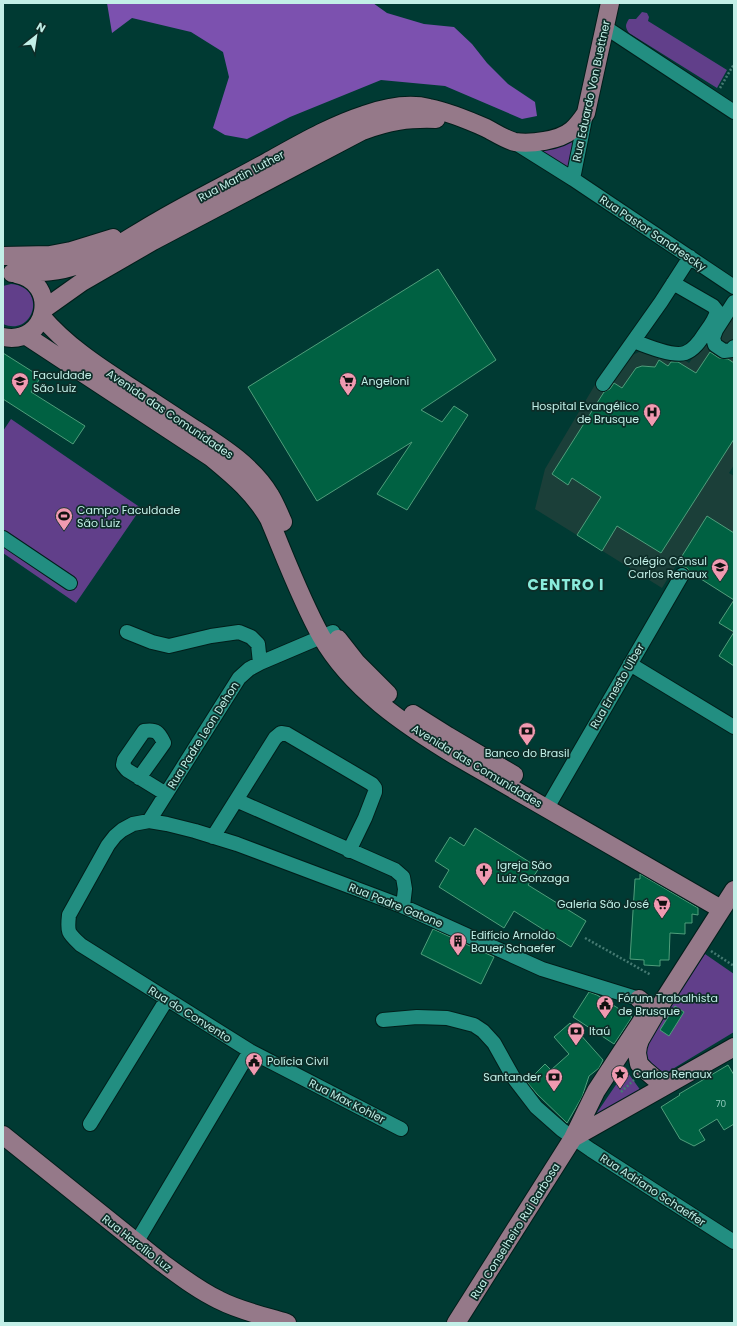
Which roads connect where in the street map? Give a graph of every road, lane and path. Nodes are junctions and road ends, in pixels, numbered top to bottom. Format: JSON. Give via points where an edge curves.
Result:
{"nodes":[{"id":1,"x":610,"y":3,"type":"edge"},
{"id":2,"x":605,"y":27,"type":"junction"},
{"id":3,"x":734,"y":64,"type":"edge"},
{"id":4,"x":714,"y":99,"type":"junction"},
{"id":5,"x":732,"y":106,"type":"edge"},
{"id":6,"x":586,"y":113,"type":"junction"},
{"id":7,"x":475,"y":123,"type":"junction"},
{"id":8,"x":514,"y":142,"type":"junction"},
{"id":9,"x":573,"y":178,"type":"junction"},
{"id":10,"x":159,"y":220,"type":"junction"},
{"id":11,"x":3,"y":256,"type":"edge"},
{"id":12,"x":690,"y":257,"type":"junction"},
{"id":13,"x":7,"y":274,"type":"edge"},
{"id":14,"x":673,"y":283,"type":"junction"},
{"id":15,"x":734,"y":287,"type":"edge"},
{"id":16,"x":734,"y":302,"type":"edge"},
{"id":17,"x":43,"y":313,"type":"junction"},
{"id":18,"x":25,"y":335,"type":"junction"},
{"id":19,"x":3,"y":337,"type":"edge"},
{"id":20,"x":634,"y":341,"type":"junction"},
{"id":21,"x":734,"y":347,"type":"edge"},
{"id":22,"x":89,"y":368,"type":"junction"},
{"id":23,"x":603,"y":384,"type":"dead end"},
{"id":24,"x":3,"y":538,"type":"edge"},
{"id":25,"x":682,"y":575,"type":"dead end"},
{"id":26,"x":70,"y":583,"type":"dead end"},
{"id":27,"x":127,"y":632,"type":"dead end"},
{"id":28,"x":327,"y":634,"type":"junction"},
{"id":29,"x":260,"y":663,"type":"junction"},
{"id":30,"x":630,"y":664,"type":"junction"},
{"id":31,"x":734,"y":727,"type":"edge"},
{"id":32,"x":139,"y":778,"type":"dead end"},
{"id":33,"x":166,"y":794,"type":"junction"},
{"id":34,"x":236,"y":800,"type":"junction"},
{"id":35,"x":550,"y":803,"type":"junction"},
{"id":36,"x":149,"y":821,"type":"junction"},
{"id":37,"x":213,"y":837,"type":"junction"},
{"id":38,"x":349,"y":851,"type":"junction"},
{"id":39,"x":728,"y":900,"type":"edge"},
{"id":40,"x":403,"y":906,"type":"junction"},
{"id":41,"x":585,"y":938,"type":"dead end"},
{"id":42,"x":698,"y":945,"type":"junction"},
{"id":43,"x":734,"y":966,"type":"edge"},
{"id":44,"x":651,"y":976,"type":"dead end"},
{"id":45,"x":167,"y":999,"type":"junction"},
{"id":46,"x":639,"y":999,"type":"junction"},
{"id":47,"x":383,"y":1020,"type":"dead end"},
{"id":48,"x":734,"y":1047,"type":"edge"},
{"id":49,"x":250,"y":1051,"type":"junction"},
{"id":50,"x":645,"y":1070,"type":"junction"},
{"id":51,"x":670,"y":1083,"type":"junction"},
{"id":52,"x":618,"y":1096,"type":"dead end"},
{"id":53,"x":90,"y":1124,"type":"dead end"},
{"id":54,"x":401,"y":1129,"type":"dead end"},
{"id":55,"x":3,"y":1135,"type":"edge"},
{"id":56,"x":573,"y":1138,"type":"junction"},
{"id":57,"x":734,"y":1242,"type":"edge"},
{"id":58,"x":136,"y":1243,"type":"junction"},
{"id":59,"x":287,"y":1323,"type":"edge"},
{"id":60,"x":456,"y":1323,"type":"edge"}],
"edges":[{"from":1,"to":2,"type":"main road","name":"Rua Eduardo Von Buettner"},
{"from":2,"to":4,"type":"street"},
{"from":2,"to":6,"type":"main road","name":"Rua Eduardo Von Buettner"},
{"from":3,"to":4,"type":"path"},
{"from":4,"to":5,"type":"street"},
{"from":6,"to":8,"type":"main road","name":"Rua Martin Luther","via":[[571,131],[560,137],[534,142]]},
{"from":6,"to":9,"type":"street","name":"Rua Eduardo Von Buettner"},
{"from":7,"to":8,"type":"main road","name":"Rua Martin Luther"},
{"from":7,"to":10,"type":"main road","name":"Rua Martin Luther","via":[[448,113],[412,106],[364,115],[323,132]]},
{"from":7,"to":17,"type":"main road","name":"Rua Martin Luther","via":[[416,119],[389,122],[362,131],[153,241],[82,282]]},
{"from":8,"to":9,"type":"street","name":"Rua Martin Luther"},
{"from":9,"to":12,"type":"street","name":"Rua Pastor Sandrescky"},
{"from":10,"to":11,"type":"main road","via":[[120,236],[71,251],[50,255]]},
{"from":10,"to":13,"type":"main road","name":"Rua Martin Luther","via":[[104,253],[74,266],[54,271]]},
{"from":12,"to":14,"type":"street"},
{"from":12,"to":15,"type":"street","name":"Rua Pastor Sandrescky"},
{"from":13,"to":17,"type":"main road","via":[[22,275],[32,280],[43,298]]},
{"from":14,"to":20,"type":"street"},
{"from":14,"to":20,"type":"street","via":[[713,306],[717,311],[716,318],[694,348],[684,353],[653,349]]},
{"from":16,"to":21,"type":"street","via":[[713,338],[715,345],[724,351],[732,350]]},
{"from":17,"to":18,"type":"main road","name":"Rua Martin Luther","via":[[38,325]]},
{"from":17,"to":22,"type":"main road","name":"Avenida das Comunidades","via":[[50,326],[82,355]]},
{"from":18,"to":19,"type":"main road","via":[[15,338]]},
{"from":18,"to":22,"type":"main road","name":"Avenida das Comunidades"},
{"from":20,"to":23,"type":"street"},
{"from":22,"to":28,"type":"main road","name":"Avenida das Comunidades","via":[[218,453],[244,465],[259,480],[270,494],[323,614]]},
{"from":24,"to":26,"type":"street"},
{"from":25,"to":30,"type":"street","name":"Rua Ernesto Ulber"},
{"from":27,"to":29,"type":"street","via":[[169,646],[239,632],[251,637],[258,644]]},
{"from":28,"to":29,"type":"street","name":"Rua Padre Leon Dehon"},
{"from":28,"to":35,"type":"main road","name":"Avenida das Comunidades","via":[[356,662],[382,697],[406,709],[423,728]]},
{"from":29,"to":33,"type":"street","name":"Rua Padre Leon Dehon","via":[[239,678]]},
{"from":30,"to":31,"type":"street"},
{"from":30,"to":35,"type":"street","name":"Rua Ernesto Ulber"},
{"from":32,"to":33,"type":"street"},
{"from":33,"to":36,"type":"street","name":"Rua Padre Leon Dehon"},
{"from":34,"to":37,"type":"street"},
{"from":34,"to":38,"type":"street"},
{"from":34,"to":38,"type":"street","via":[[275,738],[281,733],[287,734],[375,788],[365,818]]},
{"from":35,"to":39,"type":"main road","name":"Avenida das Comunidades","via":[[700,890]]},
{"from":36,"to":37,"type":"street","name":"Rua Padre Gatone"},
{"from":36,"to":45,"type":"street","name":"Rua do Convento","via":[[122,830],[108,845],[69,915],[68,928],[70,935],[81,945]]},
{"from":37,"to":40,"type":"street","name":"Rua Padre Gatone"},
{"from":38,"to":40,"type":"street","via":[[395,870],[403,876]]},
{"from":39,"to":42,"type":"main road"},
{"from":40,"to":46,"type":"street","name":"Rua Padre Gatone","via":[[542,969]]},
{"from":41,"to":44,"type":"path"},
{"from":42,"to":43,"type":"path"},
{"from":42,"to":46,"type":"main road","via":[[680,961],[654,998]]},
{"from":42,"to":50,"type":"main road","via":[[640,1040],[637,1054],[639,1064]]},
{"from":45,"to":49,"type":"street","name":"Rua do Convento"},
{"from":45,"to":53,"type":"street"},
{"from":46,"to":56,"type":"main road","name":"Rua Conselheiro Rui Barbosa","via":[[647,1006],[648,1013],[596,1091]]},
{"from":47,"to":56,"type":"street","name":"Rua Adriano Schaeffer","via":[[447,1018],[474,1025],[494,1043],[513,1077],[536,1107]]},
{"from":48,"to":51,"type":"main road"},
{"from":49,"to":54,"type":"street","name":"Rua Max Kohler"},
{"from":49,"to":58,"type":"street"},
{"from":50,"to":51,"type":"main road","via":[[659,1082]]},
{"from":50,"to":52,"type":"path"},
{"from":51,"to":56,"type":"main road"},
{"from":55,"to":58,"type":"main road","name":"Rua Hercílio Luz"},
{"from":56,"to":57,"type":"street","name":"Rua Adriano Schaeffer"},
{"from":56,"to":60,"type":"main road","name":"Rua Conselheiro Rui Barbosa"},
{"from":58,"to":59,"type":"main road","name":"Rua Hercílio Luz","via":[[182,1278],[220,1301]]}]}
